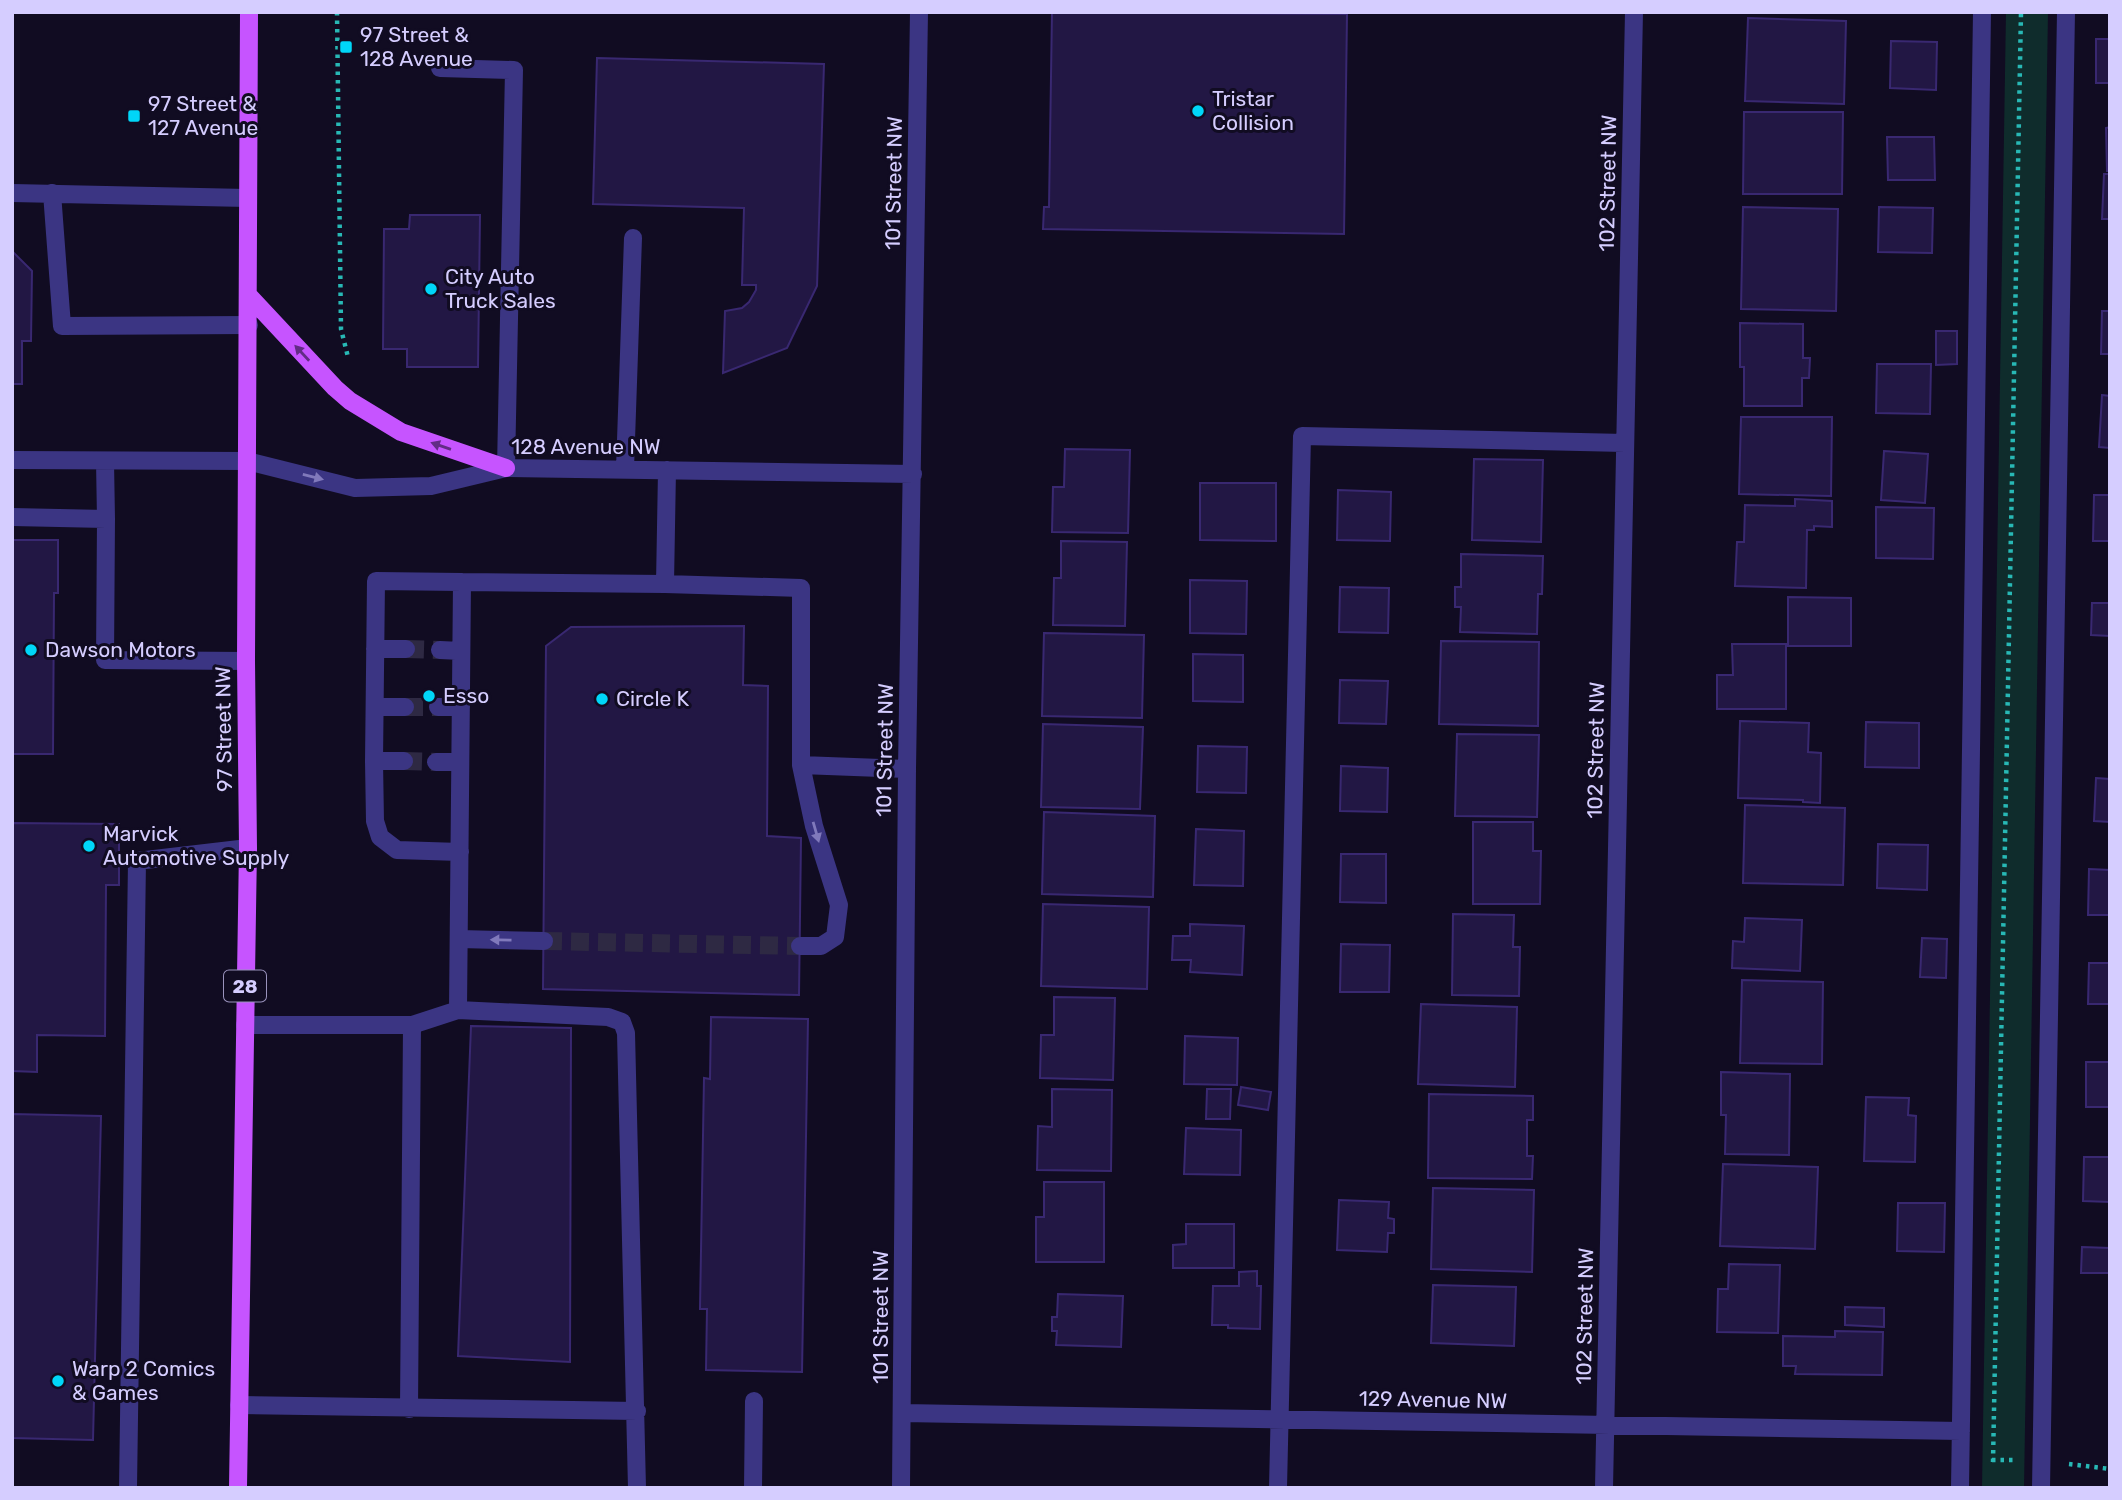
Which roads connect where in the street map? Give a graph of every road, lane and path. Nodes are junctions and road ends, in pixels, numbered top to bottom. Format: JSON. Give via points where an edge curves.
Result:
{"nodes":[{"id":1,"x":249,"y":12,"type":"edge"},
{"id":2,"x":337,"y":12,"type":"edge"},
{"id":3,"x":919,"y":12,"type":"edge"},
{"id":4,"x":1634,"y":12,"type":"edge"},
{"id":5,"x":1982,"y":12,"type":"edge"},
{"id":6,"x":2021,"y":12,"type":"edge"},
{"id":7,"x":2066,"y":12,"type":"edge"},
{"id":8,"x":440,"y":68,"type":"dead end"},
{"id":9,"x":12,"y":193,"type":"edge"},
{"id":10,"x":52,"y":193,"type":"junction"},
{"id":11,"x":247,"y":198,"type":"junction"},
{"id":12,"x":634,"y":238,"type":"dead end"},
{"id":13,"x":249,"y":296,"type":"junction"},
{"id":14,"x":249,"y":325,"type":"junction"},
{"id":15,"x":351,"y":364,"type":"dead end"},
{"id":16,"x":1625,"y":443,"type":"junction"},
{"id":17,"x":12,"y":460,"type":"edge"},
{"id":18,"x":105,"y":461,"type":"junction"},
{"id":19,"x":247,"y":461,"type":"junction"},
{"id":20,"x":506,"y":468,"type":"junction"},
{"id":21,"x":625,"y":469,"type":"junction"},
{"id":22,"x":667,"y":470,"type":"junction"},
{"id":23,"x":913,"y":474,"type":"junction"},
{"id":24,"x":12,"y":517,"type":"edge"},
{"id":25,"x":106,"y":519,"type":"junction"},
{"id":26,"x":462,"y":582,"type":"junction"},
{"id":27,"x":665,"y":584,"type":"junction"},
{"id":28,"x":375,"y":649,"type":"junction"},
{"id":29,"x":407,"y":649,"type":"tunnel mouth"},
{"id":30,"x":440,"y":650,"type":"tunnel mouth"},
{"id":31,"x":461,"y":651,"type":"junction"},
{"id":32,"x":246,"y":661,"type":"junction"},
{"id":33,"x":405,"y":706,"type":"tunnel mouth"},
{"id":34,"x":374,"y":707,"type":"junction"},
{"id":35,"x":438,"y":707,"type":"tunnel mouth"},
{"id":36,"x":461,"y":707,"type":"junction"},
{"id":37,"x":374,"y":761,"type":"junction"},
{"id":38,"x":404,"y":761,"type":"tunnel mouth"},
{"id":39,"x":436,"y":762,"type":"tunnel mouth"},
{"id":40,"x":460,"y":762,"type":"junction"},
{"id":41,"x":801,"y":765,"type":"junction"},
{"id":42,"x":907,"y":769,"type":"junction"},
{"id":43,"x":248,"y":848,"type":"junction"},
{"id":44,"x":460,"y":852,"type":"junction"},
{"id":45,"x":459,"y":939,"type":"junction"},
{"id":46,"x":544,"y":941,"type":"tunnel mouth"},
{"id":47,"x":800,"y":946,"type":"tunnel mouth"},
{"id":48,"x":458,"y":1010,"type":"junction"},
{"id":49,"x":245,"y":1025,"type":"junction"},
{"id":50,"x":412,"y":1025,"type":"junction"},
{"id":51,"x":754,"y":1401,"type":"dead end"},
{"id":52,"x":239,"y":1405,"type":"junction"},
{"id":53,"x":409,"y":1409,"type":"junction"},
{"id":54,"x":637,"y":1411,"type":"junction"},
{"id":55,"x":903,"y":1413,"type":"junction"},
{"id":56,"x":1279,"y":1420,"type":"junction"},
{"id":57,"x":1605,"y":1425,"type":"junction"},
{"id":58,"x":1962,"y":1431,"type":"junction"},
{"id":59,"x":1993,"y":1460,"type":"dead end"},
{"id":60,"x":128,"y":1488,"type":"edge"},
{"id":61,"x":238,"y":1488,"type":"edge"},
{"id":62,"x":637,"y":1488,"type":"edge"},
{"id":63,"x":753,"y":1488,"type":"edge"},
{"id":64,"x":901,"y":1488,"type":"edge"},
{"id":65,"x":1278,"y":1488,"type":"edge"},
{"id":66,"x":1604,"y":1488,"type":"edge"},
{"id":67,"x":1960,"y":1488,"type":"edge"},
{"id":68,"x":2041,"y":1488,"type":"edge"}],
"edges":[{"from":1,"to":11,"type":"main road","name":"97 Street NW"},
{"from":2,"to":15,"type":"path","via":[[341,329]]},
{"from":3,"to":23,"type":"street","name":"101 Street NW"},
{"from":4,"to":16,"type":"street","name":"102 Street NW"},
{"from":5,"to":58,"type":"street"},
{"from":6,"to":59,"type":"path"},
{"from":7,"to":68,"type":"street"},
{"from":8,"to":20,"type":"street","via":[[514,70]]},
{"from":9,"to":10,"type":"street"},
{"from":10,"to":11,"type":"street"},
{"from":10,"to":14,"type":"street","via":[[62,326]]},
{"from":11,"to":13,"type":"main road","name":"97 Street NW"},
{"from":12,"to":21,"type":"street"},
{"from":13,"to":14,"type":"main road","name":"97 Street NW"},
{"from":20,"to":13,"type":"main road","one_way":true,"via":[[401,432],[350,401]]},
{"from":14,"to":19,"type":"main road","name":"97 Street NW"},
{"from":16,"to":56,"type":"street","via":[[1302,436]]},
{"from":16,"to":57,"type":"street","name":"102 Street NW"},
{"from":17,"to":18,"type":"street","name":"128 Avenue NW"},
{"from":18,"to":19,"type":"street","name":"128 Avenue NW"},
{"from":18,"to":25,"type":"street"},
{"from":19,"to":20,"type":"street","name":"128 Avenue NW","one_way":true,"via":[[355,488],[431,486]]},
{"from":19,"to":32,"type":"main road","name":"97 Street NW","number":"28"},
{"from":20,"to":21,"type":"street","name":"128 Avenue NW"},
{"from":21,"to":22,"type":"street","name":"128 Avenue NW"},
{"from":22,"to":23,"type":"street","name":"128 Avenue NW"},
{"from":22,"to":27,"type":"street"},
{"from":23,"to":42,"type":"street","name":"101 Street NW"},
{"from":24,"to":25,"type":"street"},
{"from":25,"to":32,"type":"street","via":[[105,660]]},
{"from":26,"to":27,"type":"street"},
{"from":26,"to":28,"type":"street","via":[[376,581]]},
{"from":26,"to":31,"type":"street"},
{"from":27,"to":41,"type":"street","via":[[802,588]]},
{"from":28,"to":29,"type":"street"},
{"from":28,"to":34,"type":"street"},
{"from":30,"to":31,"type":"street"},
{"from":31,"to":36,"type":"street"},
{"from":32,"to":43,"type":"main road","name":"97 Street NW","number":"28"},
{"from":33,"to":34,"type":"street"},
{"from":34,"to":37,"type":"street"},
{"from":35,"to":36,"type":"street"},
{"from":36,"to":40,"type":"street"},
{"from":37,"to":38,"type":"street"},
{"from":37,"to":44,"type":"street","via":[[375,821],[380,838],[397,850]]},
{"from":39,"to":40,"type":"street"},
{"from":40,"to":44,"type":"street"},
{"from":41,"to":42,"type":"street"},
{"from":41,"to":47,"type":"street","one_way":true,"via":[[839,905],[835,937],[821,946]]},
{"from":42,"to":55,"type":"street","name":"101 Street NW"},
{"from":43,"to":49,"type":"main road","name":"97 Street NW","number":"28"},
{"from":43,"to":60,"type":"street","via":[[137,861]]},
{"from":44,"to":45,"type":"street"},
{"from":46,"to":45,"type":"street","one_way":true},
{"from":45,"to":48,"type":"street"},
{"from":48,"to":50,"type":"street"},
{"from":48,"to":54,"type":"street","via":[[608,1017],[622,1022],[626,1033]]},
{"from":49,"to":50,"type":"street"},
{"from":49,"to":52,"type":"main road","name":"97 Street NW","number":"28"},
{"from":50,"to":53,"type":"street"},
{"from":51,"to":63,"type":"street"},
{"from":52,"to":53,"type":"street"},
{"from":52,"to":61,"type":"main road","name":"97 Street NW","number":"28"},
{"from":53,"to":54,"type":"street"},
{"from":54,"to":62,"type":"street"},
{"from":55,"to":56,"type":"street","name":"129 Avenue NW"},
{"from":55,"to":64,"type":"street","name":"101 Street NW"},
{"from":56,"to":57,"type":"street","name":"129 Avenue NW"},
{"from":56,"to":65,"type":"street"},
{"from":57,"to":58,"type":"street","name":"129 Avenue NW"},
{"from":57,"to":66,"type":"street","name":"102 Street NW"},
{"from":58,"to":67,"type":"street"}]}
